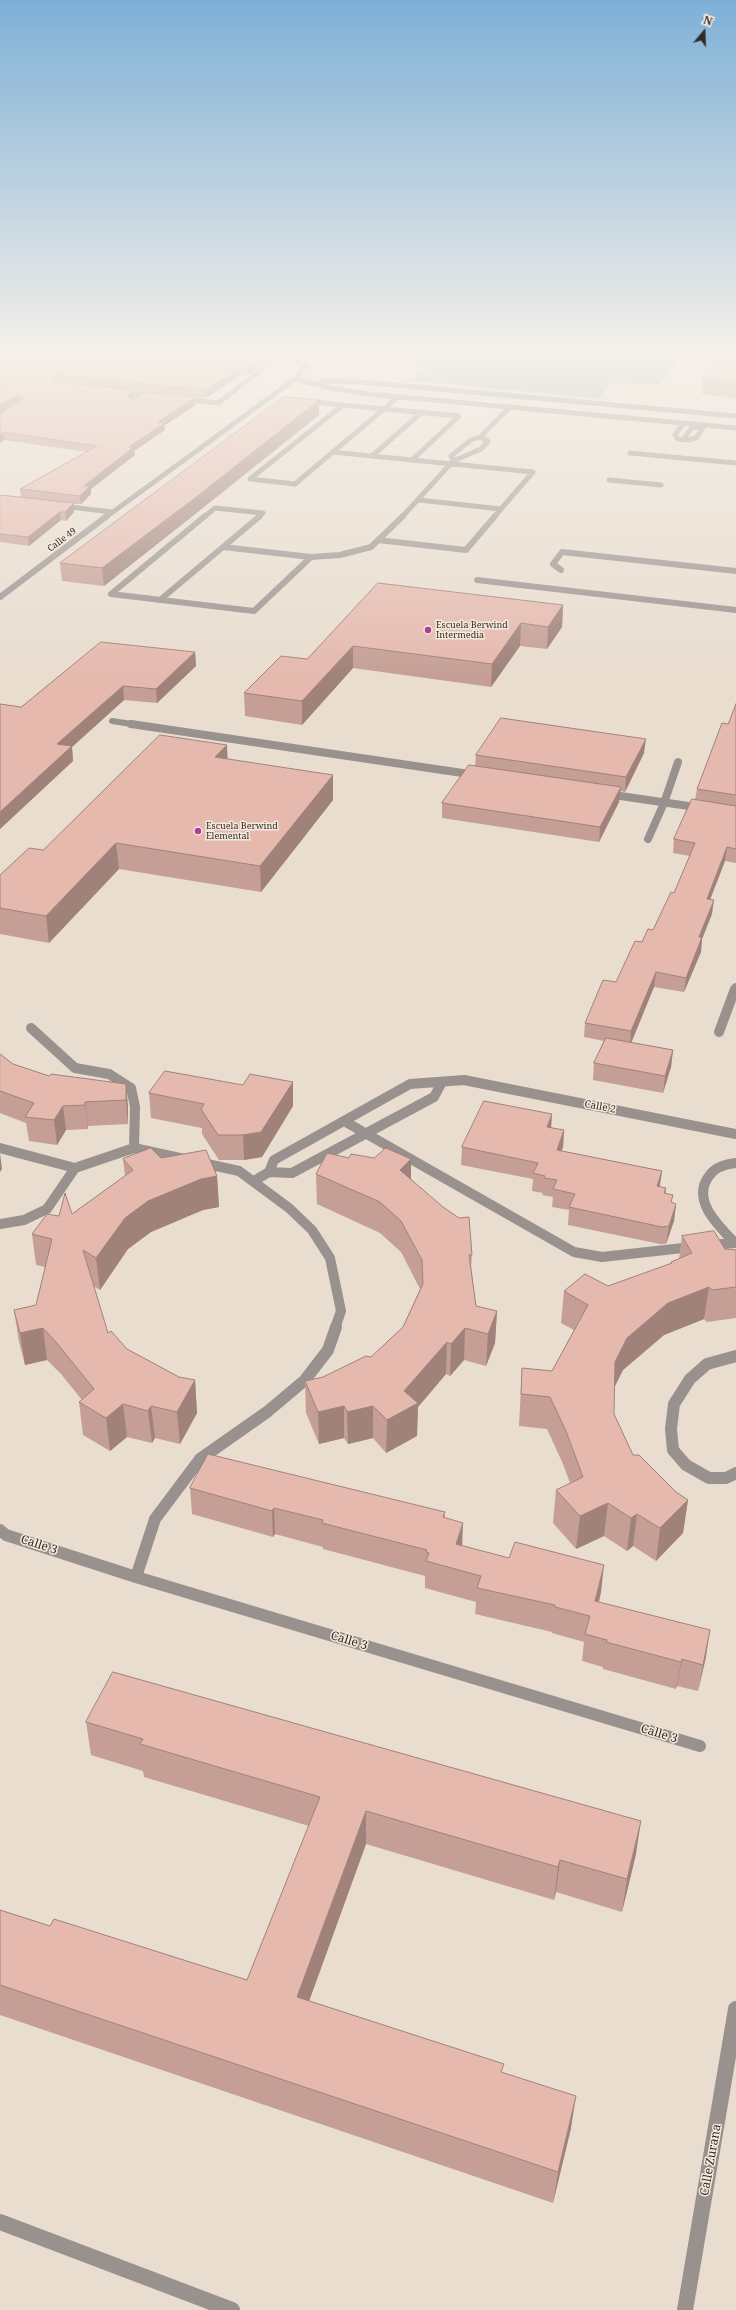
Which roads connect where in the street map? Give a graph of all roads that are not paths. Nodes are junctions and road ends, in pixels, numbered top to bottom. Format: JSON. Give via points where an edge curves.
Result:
{"nodes":[{"id":1,"x":182,"y":461,"type":"edge"},
{"id":2,"x":273,"y":461,"type":"edge"},
{"id":3,"x":322,"y":461,"type":"edge"},
{"id":4,"x":423,"y":461,"type":"edge"},
{"id":5,"x":456,"y":461,"type":"edge"},
{"id":6,"x":711,"y":461,"type":"edge"},
{"id":7,"x":452,"y":463,"type":"junction"},
{"id":8,"x":736,"y":463,"type":"edge"},
{"id":9,"x":609,"y":480,"type":"dead end"},
{"id":10,"x":661,"y":485,"type":"dead end"},
{"id":11,"x":419,"y":500,"type":"junction"},
{"id":12,"x":58,"y":506,"type":"edge"},
{"id":13,"x":501,"y":509,"type":"junction"},
{"id":14,"x":112,"y":512,"type":"junction"},
{"id":15,"x":378,"y":540,"type":"junction"},
{"id":16,"x":223,"y":548,"type":"junction"},
{"id":17,"x":311,"y":557,"type":"junction"},
{"id":18,"x":561,"y":570,"type":"dead end"},
{"id":19,"x":736,"y":571,"type":"edge"},
{"id":20,"x":476,"y":580,"type":"dead end"},
{"id":21,"x":0,"y":597,"type":"edge"},
{"id":22,"x":160,"y":600,"type":"junction"},
{"id":23,"x":736,"y":610,"type":"edge"},
{"id":24,"x":112,"y":721,"type":"dead end"},
{"id":25,"x":678,"y":762,"type":"dead end"},
{"id":26,"x":483,"y":776,"type":"edge"},
{"id":27,"x":601,"y":794,"type":"edge"},
{"id":28,"x":664,"y":803,"type":"junction"},
{"id":29,"x":707,"y":809,"type":"edge"},
{"id":30,"x":648,"y":839,"type":"dead end"},
{"id":31,"x":736,"y":986,"type":"edge"},
{"id":32,"x":31,"y":1028,"type":"dead end"},
{"id":33,"x":719,"y":1032,"type":"dead end"},
{"id":34,"x":442,"y":1082,"type":"junction"},
{"id":35,"x":344,"y":1121,"type":"junction"},
{"id":36,"x":365,"y":1134,"type":"junction"},
{"id":37,"x":736,"y":1134,"type":"edge"},
{"id":38,"x":0,"y":1148,"type":"edge"},
{"id":39,"x":134,"y":1148,"type":"junction"},
{"id":40,"x":736,"y":1163,"type":"edge"},
{"id":41,"x":75,"y":1168,"type":"junction"},
{"id":42,"x":269,"y":1172,"type":"junction"},
{"id":43,"x":254,"y":1181,"type":"junction"},
{"id":44,"x":0,"y":1224,"type":"edge"},
{"id":45,"x":735,"y":1242,"type":"edge"},
{"id":46,"x":736,"y":1356,"type":"edge"},
{"id":47,"x":736,"y":1473,"type":"edge"},
{"id":48,"x":0,"y":1530,"type":"edge"},
{"id":49,"x":136,"y":1577,"type":"junction"},
{"id":50,"x":700,"y":1746,"type":"dead end"},
{"id":51,"x":736,"y":2009,"type":"edge"},
{"id":52,"x":0,"y":2222,"type":"edge"},
{"id":53,"x":232,"y":2310,"type":"edge"},
{"id":54,"x":685,"y":2310,"type":"edge"}],
"edges":[{"from":1,"to":14,"type":"street","name":"Calle 49"},
{"from":2,"to":3,"type":"street","via":[[250,479],[295,484]]},
{"from":4,"to":7,"type":"street"},
{"from":5,"to":7,"type":"street"},
{"from":6,"to":8,"type":"street"},
{"from":7,"to":11,"type":"street"},
{"from":7,"to":13,"type":"street","via":[[533,472]]},
{"from":9,"to":10,"type":"street"},
{"from":11,"to":13,"type":"street"},
{"from":11,"to":15,"type":"street"},
{"from":12,"to":14,"type":"street"},
{"from":13,"to":15,"type":"street","via":[[466,550]]},
{"from":14,"to":21,"type":"street","name":"Calle 49"},
{"from":15,"to":17,"type":"street","via":[[371,547],[340,555]]},
{"from":16,"to":17,"type":"street"},
{"from":16,"to":22,"type":"street"},
{"from":16,"to":22,"type":"street","via":[[263,513],[215,508],[112,594]]},
{"from":17,"to":22,"type":"street","via":[[254,611]]},
{"from":18,"to":19,"type":"street","via":[[553,564],[562,552]]},
{"from":20,"to":23,"type":"street"},
{"from":24,"to":26,"type":"street"},
{"from":25,"to":28,"type":"street"},
{"from":27,"to":28,"type":"street"},
{"from":28,"to":29,"type":"street"},
{"from":28,"to":30,"type":"street"},
{"from":31,"to":33,"type":"street"},
{"from":32,"to":39,"type":"street","via":[[75,1068],[109,1074],[132,1088],[135,1107]]},
{"from":34,"to":35,"type":"street","name":"Calle 2","via":[[410,1084]]},
{"from":34,"to":36,"type":"street","via":[[434,1097]]},
{"from":34,"to":37,"type":"street","name":"Calle 2","via":[[464,1080]]},
{"from":35,"to":36,"type":"street"},
{"from":35,"to":42,"type":"street","name":"Calle 2","via":[[274,1160]]},
{"from":36,"to":42,"type":"street","via":[[292,1173]]},
{"from":36,"to":45,"type":"street","via":[[574,1252],[602,1257]]},
{"from":38,"to":41,"type":"street"},
{"from":39,"to":41,"type":"street"},
{"from":39,"to":43,"type":"street","via":[[239,1171]]},
{"from":40,"to":45,"type":"street","via":[[715,1169],[704,1180],[702,1193],[705,1207],[713,1219]]},
{"from":41,"to":44,"type":"street","via":[[47,1210],[24,1220]]},
{"from":42,"to":43,"type":"street"},
{"from":43,"to":49,"type":"street","via":[[312,1230],[330,1258],[341,1311],[328,1350],[305,1380],[267,1412],[200,1459],[155,1520]]},
{"from":46,"to":47,"type":"street","via":[[707,1364],[690,1379],[674,1404],[671,1429],[673,1450],[686,1465],[709,1478],[726,1478]]},
{"from":48,"to":49,"type":"street","name":"Calle 3","via":[[6,1535]]},
{"from":49,"to":50,"type":"street","name":"Calle 3"},
{"from":51,"to":54,"type":"street","name":"Calle Zurana"},
{"from":52,"to":53,"type":"street"}]}
